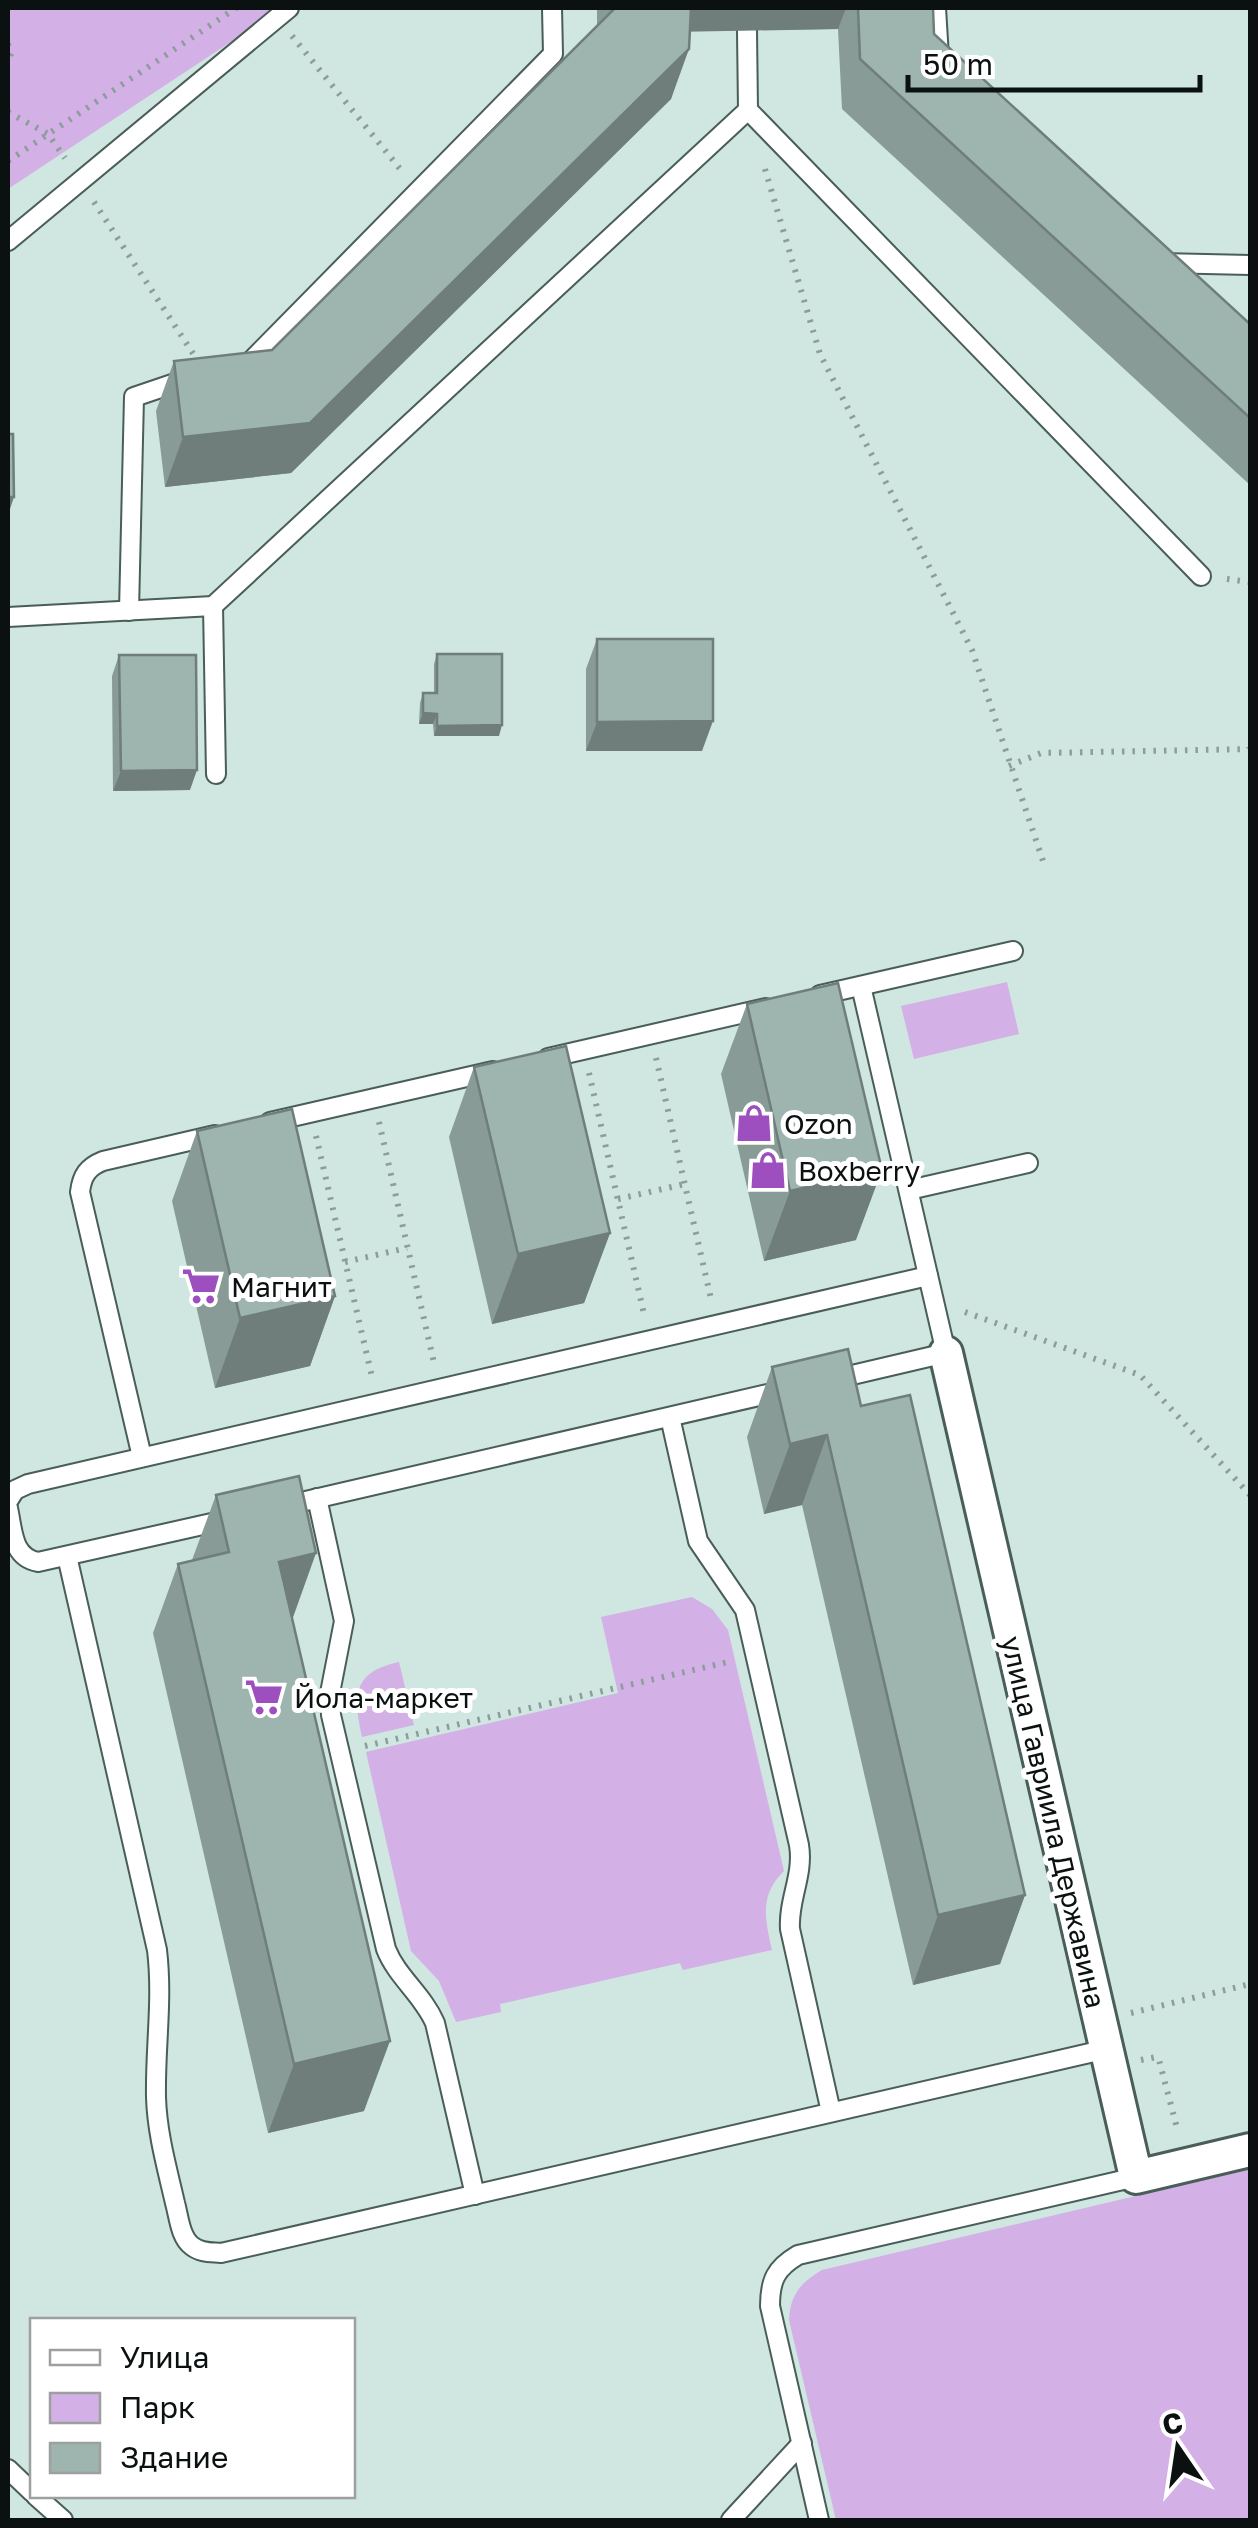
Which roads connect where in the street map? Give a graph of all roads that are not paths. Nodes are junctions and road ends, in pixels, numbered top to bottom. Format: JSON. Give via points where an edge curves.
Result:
{"nodes":[{"id":1,"x":552,"y":8,"type":"edge"},
{"id":2,"x":936,"y":8,"type":"edge"},
{"id":3,"x":283,"y":12,"type":"edge"},
{"id":4,"x":746,"y":30,"type":"dead end"},
{"id":5,"x":954,"y":78,"type":"edge"},
{"id":6,"x":748,"y":110,"type":"junction"},
{"id":7,"x":8,"y":242,"type":"edge"},
{"id":8,"x":1250,"y":265,"type":"edge"},
{"id":9,"x":1181,"y":288,"type":"edge"},
{"id":10,"x":1200,"y":576,"type":"dead end"},
{"id":11,"x":213,"y":606,"type":"junction"},
{"id":12,"x":129,"y":611,"type":"junction"},
{"id":13,"x":8,"y":617,"type":"edge"},
{"id":14,"x":216,"y":774,"type":"dead end"},
{"id":15,"x":1013,"y":951,"type":"dead end"},
{"id":16,"x":861,"y":986,"type":"junction"},
{"id":17,"x":526,"y":1063,"type":"edge"},
{"id":18,"x":507,"y":1068,"type":"edge"},
{"id":19,"x":252,"y":1126,"type":"edge"},
{"id":20,"x":233,"y":1131,"type":"edge"},
{"id":21,"x":1028,"y":1163,"type":"dead end"},
{"id":22,"x":908,"y":1190,"type":"junction"},
{"id":23,"x":928,"y":1276,"type":"junction"},
{"id":24,"x":946,"y":1353,"type":"junction"},
{"id":25,"x":670,"y":1417,"type":"junction"},
{"id":26,"x":142,"y":1457,"type":"junction"},
{"id":27,"x":317,"y":1498,"type":"junction"},
{"id":28,"x":8,"y":1505,"type":"edge"},
{"id":29,"x":259,"y":1512,"type":"edge"},
{"id":30,"x":240,"y":1516,"type":"edge"},
{"id":31,"x":67,"y":1556,"type":"junction"},
{"id":32,"x":1106,"y":2046,"type":"junction"},
{"id":33,"x":832,"y":2112,"type":"junction"},
{"id":34,"x":1250,"y":2150,"type":"edge"},
{"id":35,"x":1136,"y":2177,"type":"junction"},
{"id":36,"x":475,"y":2195,"type":"junction"},
{"id":37,"x":802,"y":2443,"type":"junction"},
{"id":38,"x":8,"y":2469,"type":"edge"},
{"id":39,"x":30,"y":2490,"type":"edge"},
{"id":40,"x":39,"y":2498,"type":"edge"},
{"id":41,"x":64,"y":2520,"type":"edge"},
{"id":42,"x":731,"y":2520,"type":"edge"},
{"id":43,"x":819,"y":2520,"type":"edge"}],
"edges":[{"from":1,"to":12,"type":"lane","via":[[553,54],[243,370],[134,397]]},
{"from":2,"to":5,"type":"lane","via":[[940,65]]},
{"from":3,"to":7,"type":"lane"},
{"from":4,"to":6,"type":"lane"},
{"from":6,"to":10,"type":"lane"},
{"from":6,"to":11,"type":"lane"},
{"from":8,"to":9,"type":"lane","via":[[1147,256]]},
{"from":11,"to":12,"type":"lane"},
{"from":11,"to":14,"type":"lane"},
{"from":12,"to":13,"type":"lane"},
{"from":15,"to":16,"type":"lane"},
{"from":16,"to":17,"type":"lane"},
{"from":16,"to":22,"type":"lane"},
{"from":18,"to":19,"type":"lane"},
{"from":20,"to":26,"type":"lane","via":[[104,1161],[82,1180]]},
{"from":21,"to":22,"type":"lane"},
{"from":22,"to":23,"type":"lane"},
{"from":23,"to":24,"type":"lane"},
{"from":23,"to":26,"type":"lane"},
{"from":24,"to":25,"type":"lane"},
{"from":24,"to":32,"type":"street","name":"улица Гавриила Державина"},
{"from":25,"to":27,"type":"lane"},
{"from":25,"to":33,"type":"lane","via":[[698,1541],[741,1600],[756,1656],[800,1845],[790,1929]]},
{"from":26,"to":28,"type":"lane","via":[[20,1486]]},
{"from":27,"to":29,"type":"lane"},
{"from":27,"to":36,"type":"lane","via":[[344,1620],[330,1693],[340,1752],[386,1949],[434,2023]]},
{"from":28,"to":31,"type":"lane","via":[[25,1558]]},
{"from":30,"to":31,"type":"lane"},
{"from":31,"to":36,"type":"lane","via":[[157,1950],[158,2125],[185,2238],[206,2252],[222,2253]]},
{"from":32,"to":33,"type":"lane"},
{"from":32,"to":35,"type":"street","name":"улица Гавриила Державина"},
{"from":33,"to":36,"type":"lane"},
{"from":34,"to":35,"type":"street"},
{"from":35,"to":37,"type":"lane","via":[[782,2264],[770,2287],[770,2306]]},
{"from":37,"to":42,"type":"lane"},
{"from":37,"to":43,"type":"lane"},
{"from":38,"to":39,"type":"lane"},
{"from":40,"to":41,"type":"lane"}]}
